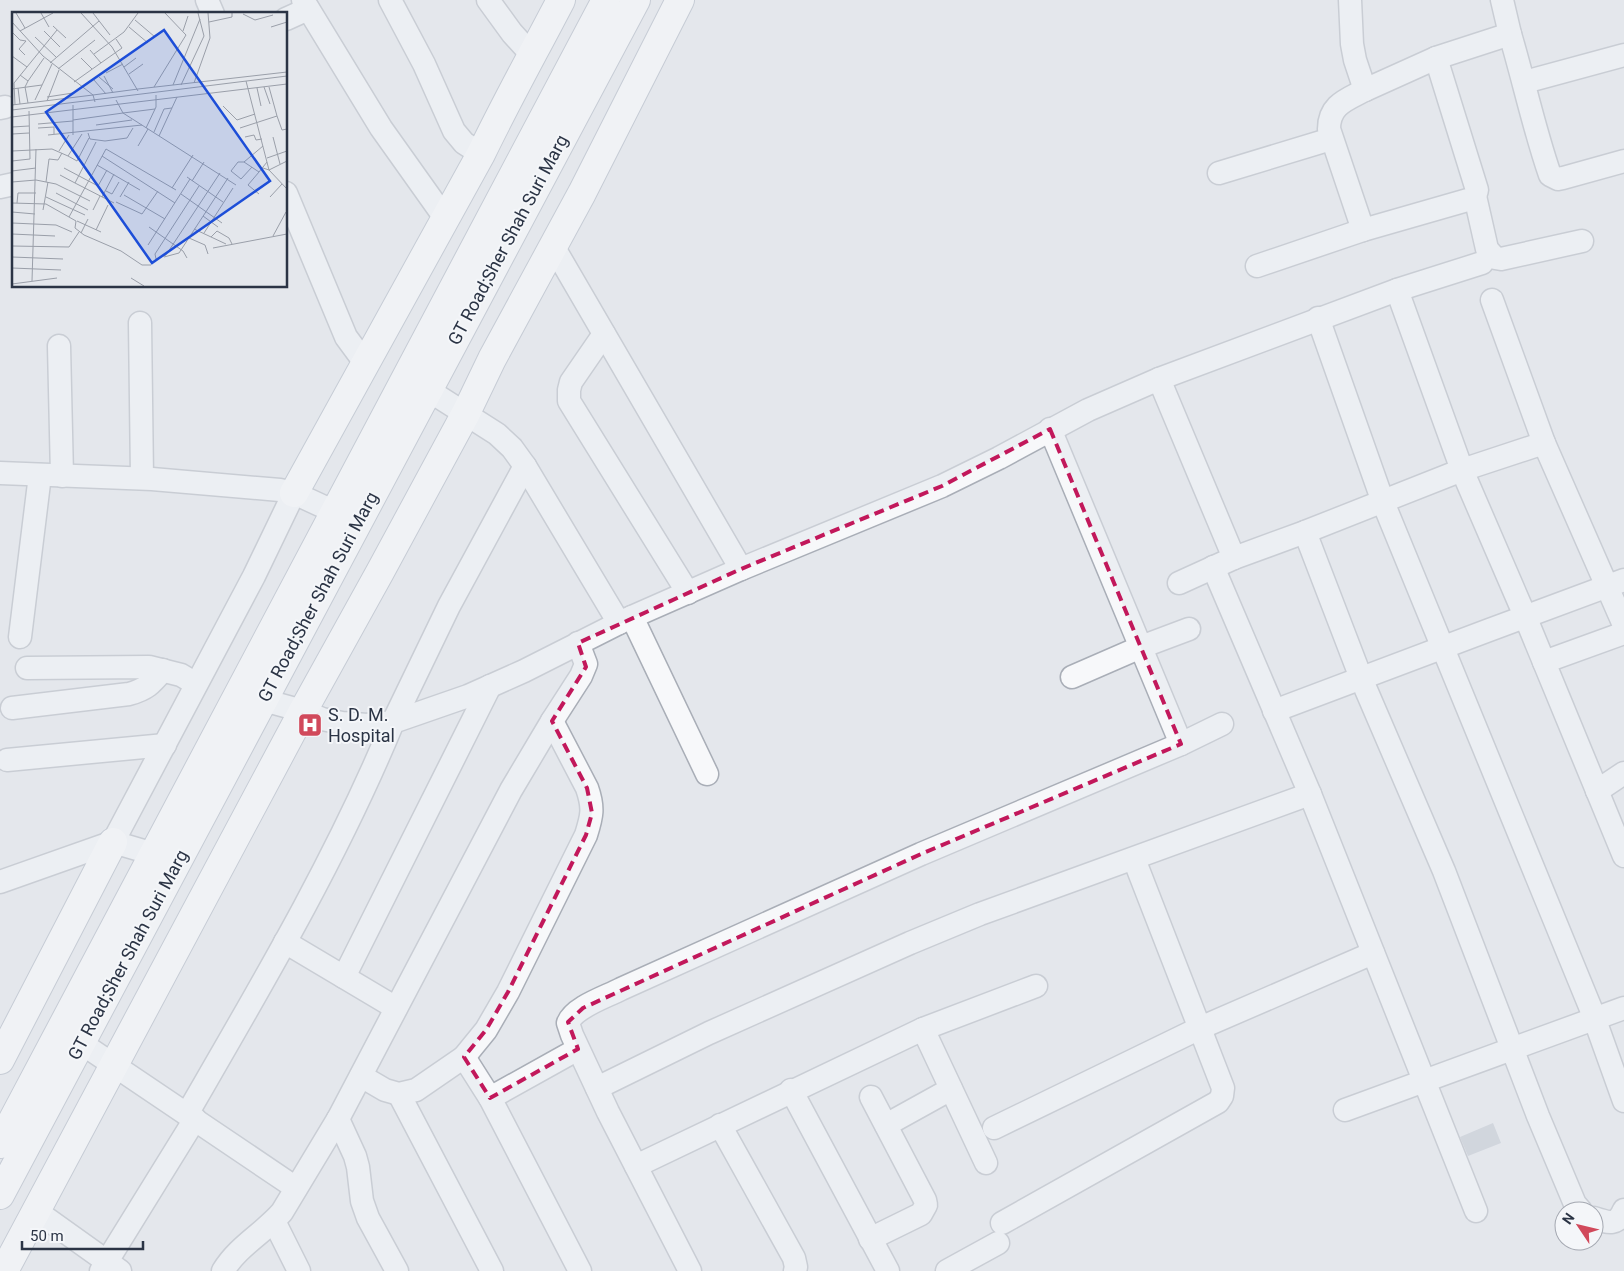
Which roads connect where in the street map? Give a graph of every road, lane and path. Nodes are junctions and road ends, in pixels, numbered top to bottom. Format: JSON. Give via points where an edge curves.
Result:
{"nodes":[{"id":1,"x":207,"y":0,"type":"edge"},
{"id":2,"x":390,"y":0,"type":"edge"},
{"id":3,"x":488,"y":0,"type":"edge"},
{"id":4,"x":561,"y":0,"type":"edge"},
{"id":5,"x":606,"y":0,"type":"edge"},
{"id":6,"x":636,"y":0,"type":"edge"},
{"id":7,"x":680,"y":0,"type":"edge"},
{"id":8,"x":1350,"y":0,"type":"edge"},
{"id":9,"x":1502,"y":0,"type":"edge"},
{"id":10,"x":306,"y":4,"type":"edge"},
{"id":11,"x":212,"y":12,"type":"edge"},
{"id":12,"x":288,"y":18,"type":"edge"},
{"id":13,"x":1510,"y":34,"type":"junction"},
{"id":14,"x":532,"y":55,"type":"junction"},
{"id":15,"x":1624,"y":56,"type":"edge"},
{"id":16,"x":1436,"y":58,"type":"junction"},
{"id":17,"x":1525,"y":82,"type":"junction"},
{"id":18,"x":1365,"y":90,"type":"junction"},
{"id":19,"x":1331,"y":139,"type":"junction"},
{"id":20,"x":481,"y":154,"type":"junction"},
{"id":21,"x":1624,"y":161,"type":"edge"},
{"id":22,"x":1219,"y":172,"type":"dead end"},
{"id":23,"x":1476,"y":196,"type":"junction"},
{"id":24,"x":288,"y":198,"type":"edge"},
{"id":25,"x":445,"y":218,"type":"junction"},
{"id":26,"x":1363,"y":230,"type":"junction"},
{"id":27,"x":1582,"y":241,"type":"dead end"},
{"id":28,"x":553,"y":246,"type":"junction"},
{"id":29,"x":1482,"y":263,"type":"dead end"},
{"id":30,"x":1257,"y":266,"type":"dead end"},
{"id":31,"x":1397,"y":290,"type":"junction"},
{"id":32,"x":1492,"y":300,"type":"dead end"},
{"id":33,"x":1318,"y":318,"type":"junction"},
{"id":34,"x":140,"y":322,"type":"dead end"},
{"id":35,"x":604,"y":334,"type":"junction"},
{"id":36,"x":59,"y":346,"type":"dead end"},
{"id":37,"x":366,"y":360,"type":"junction"},
{"id":38,"x":1159,"y":379,"type":"junction"},
{"id":39,"x":428,"y":390,"type":"junction"},
{"id":40,"x":466,"y":413,"type":"junction"},
{"id":41,"x":1050,"y":429,"type":"junction"},
{"id":42,"x":1544,"y":443,"type":"junction"},
{"id":43,"x":525,"y":466,"type":"junction"},
{"id":44,"x":1462,"y":470,"type":"junction"},
{"id":45,"x":0,"y":473,"type":"edge"},
{"id":46,"x":40,"y":475,"type":"junction"},
{"id":47,"x":62,"y":476,"type":"junction"},
{"id":48,"x":142,"y":478,"type":"junction"},
{"id":49,"x":294,"y":492,"type":"junction"},
{"id":50,"x":1383,"y":502,"type":"junction"},
{"id":51,"x":335,"y":512,"type":"junction"},
{"id":52,"x":1305,"y":532,"type":"junction"},
{"id":53,"x":1234,"y":558,"type":"junction"},
{"id":54,"x":1213,"y":567,"type":"junction"},
{"id":55,"x":741,"y":569,"type":"junction"},
{"id":56,"x":1179,"y":582,"type":"dead end"},
{"id":57,"x":1616,"y":583,"type":"edge"},
{"id":58,"x":688,"y":593,"type":"junction"},
{"id":59,"x":1525,"y":616,"type":"junction"},
{"id":60,"x":625,"y":620,"type":"junction"},
{"id":61,"x":1624,"y":625,"type":"edge"},
{"id":62,"x":1189,"y":630,"type":"dead end"},
{"id":63,"x":1624,"y":633,"type":"edge"},
{"id":64,"x":20,"y":637,"type":"dead end"},
{"id":65,"x":578,"y":643,"type":"junction"},
{"id":66,"x":1141,"y":647,"type":"junction"},
{"id":67,"x":1444,"y":648,"type":"junction"},
{"id":68,"x":1544,"y":662,"type":"junction"},
{"id":69,"x":27,"y":668,"type":"dead end"},
{"id":70,"x":163,"y":670,"type":"junction"},
{"id":71,"x":1072,"y":677,"type":"dead end"},
{"id":72,"x":1361,"y":678,"type":"junction"},
{"id":73,"x":196,"y":684,"type":"junction"},
{"id":74,"x":490,"y":686,"type":"junction"},
{"id":75,"x":263,"y":700,"type":"junction"},
{"id":76,"x":12,"y":708,"type":"dead end"},
{"id":77,"x":303,"y":711,"type":"junction"},
{"id":78,"x":1274,"y":711,"type":"junction"},
{"id":79,"x":552,"y":721,"type":"junction"},
{"id":80,"x":392,"y":722,"type":"junction"},
{"id":81,"x":1222,"y":724,"type":"dead end"},
{"id":82,"x":1181,"y":744,"type":"junction"},
{"id":83,"x":165,"y":745,"type":"junction"},
{"id":84,"x":7,"y":760,"type":"dead end"},
{"id":85,"x":708,"y":774,"type":"dead end"},
{"id":86,"x":1624,"y":774,"type":"edge"},
{"id":87,"x":1597,"y":791,"type":"junction"},
{"id":88,"x":1310,"y":794,"type":"junction"},
{"id":89,"x":113,"y":842,"type":"junction"},
{"id":90,"x":1624,"y":856,"type":"edge"},
{"id":91,"x":165,"y":859,"type":"junction"},
{"id":92,"x":1134,"y":859,"type":"junction"},
{"id":93,"x":0,"y":882,"type":"edge"},
{"id":94,"x":285,"y":942,"type":"junction"},
{"id":95,"x":1373,"y":952,"type":"junction"},
{"id":96,"x":344,"y":977,"type":"junction"},
{"id":97,"x":1036,"y":986,"type":"dead end"},
{"id":98,"x":396,"y":1008,"type":"junction"},
{"id":99,"x":1624,"y":1008,"type":"edge"},
{"id":100,"x":1595,"y":1019,"type":"junction"},
{"id":101,"x":1200,"y":1028,"type":"junction"},
{"id":102,"x":923,"y":1029,"type":"junction"},
{"id":103,"x":81,"y":1043,"type":"junction"},
{"id":104,"x":1513,"y":1048,"type":"junction"},
{"id":105,"x":578,"y":1049,"type":"junction"},
{"id":106,"x":464,"y":1057,"type":"junction"},
{"id":107,"x":0,"y":1060,"type":"edge"},
{"id":108,"x":114,"y":1065,"type":"junction"},
{"id":109,"x":361,"y":1076,"type":"junction"},
{"id":110,"x":1424,"y":1081,"type":"junction"},
{"id":111,"x":597,"y":1088,"type":"junction"},
{"id":112,"x":951,"y":1089,"type":"junction"},
{"id":113,"x":791,"y":1090,"type":"junction"},
{"id":114,"x":399,"y":1094,"type":"junction"},
{"id":115,"x":871,"y":1097,"type":"dead end"},
{"id":116,"x":490,"y":1098,"type":"junction"},
{"id":117,"x":1624,"y":1101,"type":"edge"},
{"id":118,"x":1345,"y":1110,"type":"dead end"},
{"id":119,"x":191,"y":1116,"type":"junction"},
{"id":120,"x":338,"y":1119,"type":"junction"},
{"id":121,"x":720,"y":1125,"type":"junction"},
{"id":122,"x":886,"y":1125,"type":"junction"},
{"id":123,"x":994,"y":1128,"type":"dead end"},
{"id":124,"x":0,"y":1144,"type":"edge"},
{"id":125,"x":986,"y":1163,"type":"dead end"},
{"id":126,"x":636,"y":1166,"type":"junction"},
{"id":127,"x":296,"y":1188,"type":"junction"},
{"id":128,"x":0,"y":1195,"type":"edge"},
{"id":129,"x":1574,"y":1201,"type":"edge"},
{"id":130,"x":1624,"y":1210,"type":"edge"},
{"id":131,"x":36,"y":1211,"type":"junction"},
{"id":132,"x":1476,"y":1211,"type":"dead end"},
{"id":133,"x":1604,"y":1220,"type":"edge"},
{"id":134,"x":274,"y":1222,"type":"junction"},
{"id":135,"x":870,"y":1239,"type":"junction"},
{"id":136,"x":109,"y":1268,"type":"edge"},
{"id":137,"x":4,"y":1271,"type":"edge"},
{"id":138,"x":223,"y":1271,"type":"edge"},
{"id":139,"x":299,"y":1271,"type":"edge"},
{"id":140,"x":397,"y":1271,"type":"edge"},
{"id":141,"x":492,"y":1271,"type":"edge"},
{"id":142,"x":580,"y":1271,"type":"edge"},
{"id":143,"x":690,"y":1271,"type":"edge"},
{"id":144,"x":795,"y":1271,"type":"edge"},
{"id":145,"x":888,"y":1271,"type":"edge"},
{"id":146,"x":947,"y":1271,"type":"edge"}],
"edges":[{"from":1,"to":11,"type":"street"},
{"from":2,"to":20,"type":"street","via":[[454,131],[464,143]]},
{"from":3,"to":14,"type":"street"},
{"from":4,"to":14,"type":"main road"},
{"from":5,"to":51,"type":"main road","name":"GT Road;Sher Shah Suri Marg"},
{"from":6,"to":39,"type":"main road","name":"GT Road;Sher Shah Suri Marg"},
{"from":7,"to":28,"type":"main road"},
{"from":8,"to":18,"type":"street","via":[[1352,44]]},
{"from":9,"to":13,"type":"street"},
{"from":10,"to":12,"type":"street"},
{"from":10,"to":25,"type":"street","via":[[382,128]]},
{"from":13,"to":16,"type":"street"},
{"from":13,"to":17,"type":"street"},
{"from":14,"to":20,"type":"main road"},
{"from":15,"to":17,"type":"street"},
{"from":16,"to":18,"type":"street"},
{"from":16,"to":23,"type":"street","via":[[1477,190]]},
{"from":17,"to":21,"type":"street","via":[[1550,175],[1564,178]]},
{"from":18,"to":19,"type":"street","via":[[1333,110],[1329,118]]},
{"from":19,"to":22,"type":"street"},
{"from":19,"to":26,"type":"street"},
{"from":20,"to":25,"type":"main road"},
{"from":23,"to":26,"type":"street"},
{"from":23,"to":27,"type":"street","via":[[1487,249],[1495,258]]},
{"from":24,"to":37,"type":"street","via":[[346,337]]},
{"from":25,"to":37,"type":"main road"},
{"from":26,"to":30,"type":"street"},
{"from":28,"to":35,"type":"street"},
{"from":28,"to":40,"type":"main road"},
{"from":29,"to":31,"type":"street"},
{"from":31,"to":33,"type":"street"},
{"from":31,"to":44,"type":"street"},
{"from":32,"to":42,"type":"street"},
{"from":33,"to":38,"type":"street"},
{"from":33,"to":50,"type":"street"},
{"from":34,"to":48,"type":"street"},
{"from":35,"to":55,"type":"street"},
{"from":35,"to":58,"type":"street","via":[[571,382],[569,401]]},
{"from":36,"to":47,"type":"street"},
{"from":37,"to":49,"type":"main road"},
{"from":38,"to":41,"type":"street"},
{"from":38,"to":53,"type":"street"},
{"from":39,"to":40,"type":"street"},
{"from":39,"to":75,"type":"main road","name":"GT Road;Sher Shah Suri Marg"},
{"from":40,"to":43,"type":"street","via":[[497,434]]},
{"from":40,"to":77,"type":"main road"},
{"from":41,"to":55,"type":"street","via":[[942,486]]},
{"from":41,"to":66,"type":"street"},
{"from":42,"to":44,"type":"street"},
{"from":42,"to":57,"type":"street"},
{"from":43,"to":60,"type":"street"},
{"from":43,"to":80,"type":"street","via":[[449,606]]},
{"from":44,"to":50,"type":"street"},
{"from":44,"to":59,"type":"street"},
{"from":45,"to":46,"type":"street"},
{"from":46,"to":47,"type":"street"},
{"from":46,"to":64,"type":"street"},
{"from":47,"to":48,"type":"street"},
{"from":48,"to":49,"type":"street"},
{"from":49,"to":51,"type":"street"},
{"from":49,"to":73,"type":"street","via":[[254,576]]},
{"from":50,"to":52,"type":"street"},
{"from":50,"to":67,"type":"street"},
{"from":51,"to":91,"type":"main road","name":"GT Road;Sher Shah Suri Marg"},
{"from":52,"to":53,"type":"street"},
{"from":52,"to":72,"type":"street"},
{"from":53,"to":54,"type":"street"},
{"from":54,"to":56,"type":"street"},
{"from":54,"to":78,"type":"street"},
{"from":55,"to":58,"type":"street"},
{"from":57,"to":59,"type":"street"},
{"from":57,"to":61,"type":"street"},
{"from":58,"to":60,"type":"street"},
{"from":59,"to":67,"type":"street"},
{"from":59,"to":68,"type":"street"},
{"from":60,"to":65,"type":"street"},
{"from":60,"to":85,"type":"street"},
{"from":62,"to":66,"type":"street"},
{"from":63,"to":68,"type":"street"},
{"from":65,"to":74,"type":"street"},
{"from":65,"to":79,"type":"street","via":[[586,667]]},
{"from":66,"to":71,"type":"street"},
{"from":66,"to":82,"type":"street"},
{"from":67,"to":72,"type":"street"},
{"from":67,"to":100,"type":"street"},
{"from":68,"to":87,"type":"street"},
{"from":69,"to":70,"type":"street","via":[[126,666]]},
{"from":70,"to":73,"type":"street"},
{"from":70,"to":76,"type":"street","via":[[152,684],[129,694]]},
{"from":72,"to":78,"type":"street"},
{"from":72,"to":104,"type":"street","via":[[1444,871]]},
{"from":73,"to":83,"type":"street"},
{"from":74,"to":80,"type":"street"},
{"from":74,"to":96,"type":"street"},
{"from":75,"to":77,"type":"street"},
{"from":75,"to":91,"type":"main road","name":"GT Road;Sher Shah Suri Marg"},
{"from":77,"to":80,"type":"street","via":[[342,723]]},
{"from":77,"to":108,"type":"main road"},
{"from":78,"to":88,"type":"street"},
{"from":79,"to":98,"type":"street","via":[[511,790]]},
{"from":79,"to":106,"type":"street","via":[[587,788],[592,813],[586,835],[508,992],[486,1030]]},
{"from":80,"to":94,"type":"street","via":[[357,803]]},
{"from":81,"to":82,"type":"street"},
{"from":82,"to":105,"type":"street","via":[[921,854],[583,1008],[572,1015],[568,1023]]},
{"from":83,"to":84,"type":"street"},
{"from":83,"to":89,"type":"street"},
{"from":86,"to":87,"type":"street"},
{"from":87,"to":90,"type":"street"},
{"from":88,"to":92,"type":"street"},
{"from":88,"to":95,"type":"street"},
{"from":89,"to":91,"type":"street"},
{"from":89,"to":93,"type":"street"},
{"from":89,"to":107,"type":"main road"},
{"from":91,"to":103,"type":"main road","name":"GT Road;Sher Shah Suri Marg"},
{"from":91,"to":124,"type":"main road","name":"GT Road;Sher Shah Suri Marg"},
{"from":92,"to":101,"type":"street"},
{"from":92,"to":111,"type":"street","via":[[980,914],[910,943],[709,1033]]},
{"from":94,"to":96,"type":"street"},
{"from":94,"to":119,"type":"street"},
{"from":95,"to":101,"type":"street"},
{"from":95,"to":110,"type":"street"},
{"from":96,"to":98,"type":"street"},
{"from":97,"to":102,"type":"street"},
{"from":98,"to":109,"type":"street"},
{"from":99,"to":100,"type":"street"},
{"from":100,"to":104,"type":"street"},
{"from":100,"to":117,"type":"street"},
{"from":101,"to":123,"type":"street"},
{"from":101,"to":146,"type":"street","via":[[1223,1088],[1218,1102],[1000,1233]]},
{"from":102,"to":112,"type":"street"},
{"from":102,"to":113,"type":"street"},
{"from":103,"to":108,"type":"street"},
{"from":103,"to":128,"type":"main road","name":"GT Road;Sher Shah Suri Marg"},
{"from":104,"to":110,"type":"street"},
{"from":104,"to":129,"type":"street"},
{"from":105,"to":111,"type":"street"},
{"from":105,"to":116,"type":"street"},
{"from":106,"to":114,"type":"street","via":[[416,1090]]},
{"from":106,"to":116,"type":"street"},
{"from":108,"to":119,"type":"street"},
{"from":108,"to":131,"type":"main road"},
{"from":109,"to":114,"type":"street"},
{"from":109,"to":120,"type":"street"},
{"from":110,"to":118,"type":"street"},
{"from":110,"to":132,"type":"street"},
{"from":111,"to":126,"type":"street"},
{"from":112,"to":122,"type":"street"},
{"from":112,"to":125,"type":"street"},
{"from":113,"to":121,"type":"street"},
{"from":113,"to":135,"type":"street"},
{"from":114,"to":141,"type":"street"},
{"from":115,"to":122,"type":"street"},
{"from":116,"to":142,"type":"street"},
{"from":119,"to":127,"type":"street"},
{"from":119,"to":136,"type":"street"},
{"from":120,"to":127,"type":"street"},
{"from":120,"to":140,"type":"street","via":[[356,1156],[362,1201],[368,1218]]},
{"from":121,"to":126,"type":"street"},
{"from":121,"to":144,"type":"street","via":[[794,1258]]},
{"from":122,"to":135,"type":"street","via":[[926,1205],[921,1214]]},
{"from":126,"to":143,"type":"street"},
{"from":127,"to":134,"type":"street"},
{"from":130,"to":133,"type":"street","via":[[1617,1221]]},
{"from":131,"to":136,"type":"street"},
{"from":131,"to":137,"type":"main road"},
{"from":134,"to":138,"type":"street","via":[[239,1250]]},
{"from":134,"to":139,"type":"street"},
{"from":135,"to":145,"type":"street"}]}
